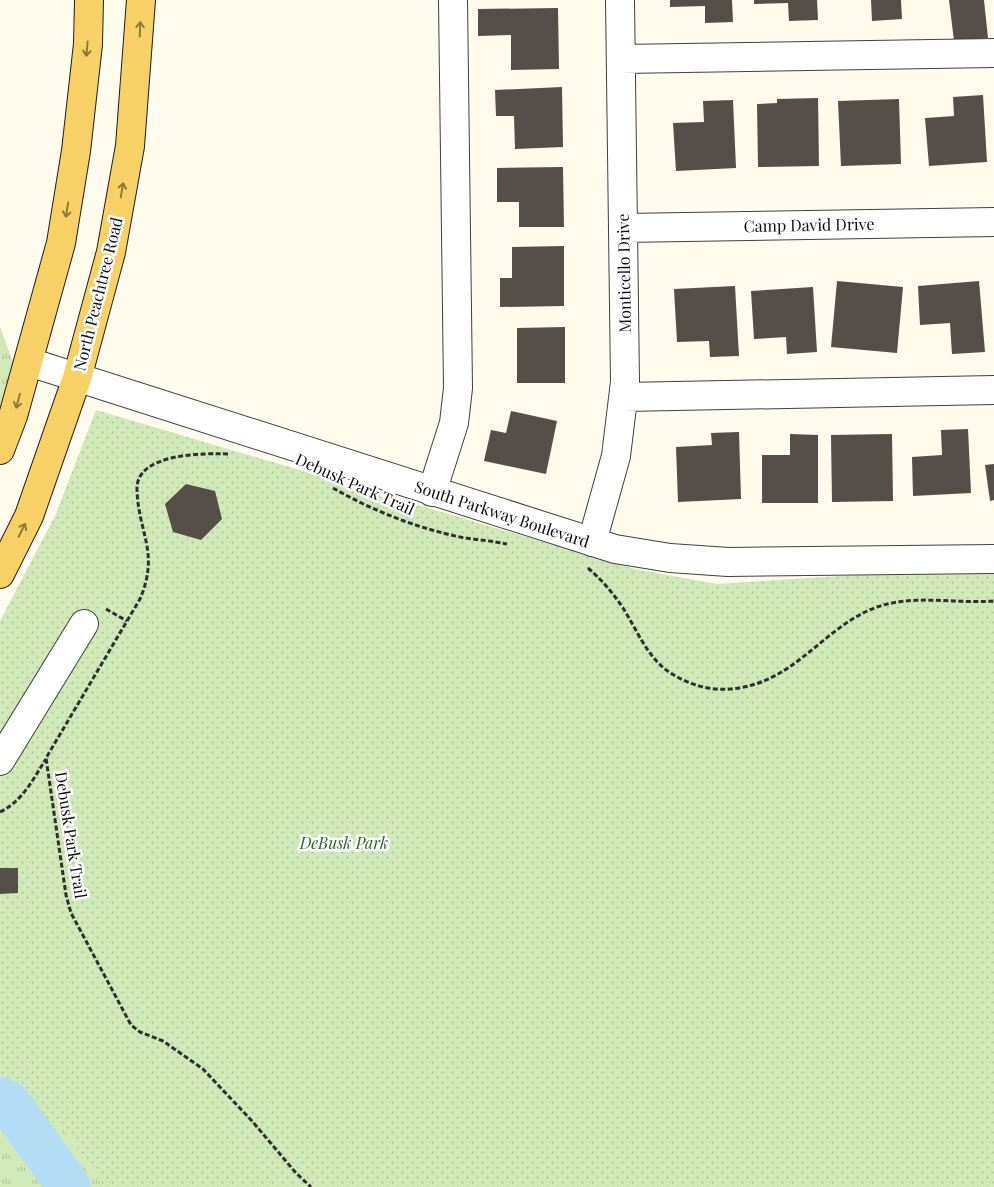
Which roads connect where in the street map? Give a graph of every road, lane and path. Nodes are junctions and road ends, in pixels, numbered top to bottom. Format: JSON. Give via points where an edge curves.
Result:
{"nodes":[{"id":1,"x":89,"y":0,"type":"edge"},
{"id":2,"x":141,"y":0,"type":"edge"},
{"id":3,"x":453,"y":0,"type":"edge"},
{"id":4,"x":620,"y":0,"type":"edge"},
{"id":5,"x":994,"y":53,"type":"edge"},
{"id":6,"x":621,"y":59,"type":"junction"},
{"id":7,"x":994,"y":222,"type":"edge"},
{"id":8,"x":623,"y":228,"type":"junction"},
{"id":9,"x":29,"y":362,"type":"junction"},
{"id":10,"x":77,"y":378,"type":"junction"},
{"id":11,"x":994,"y":390,"type":"edge"},
{"id":12,"x":624,"y":397,"type":"junction"},
{"id":13,"x":0,"y":450,"type":"edge"},
{"id":14,"x":230,"y":454,"type":"dead end"},
{"id":15,"x":330,"y":486,"type":"dead end"},
{"id":16,"x":432,"y":492,"type":"junction"},
{"id":17,"x":513,"y":545,"type":"dead end"},
{"id":18,"x":588,"y":554,"type":"junction"},
{"id":19,"x":994,"y":559,"type":"edge"},
{"id":20,"x":0,"y":574,"type":"edge"},
{"id":21,"x":994,"y":602,"type":"edge"},
{"id":22,"x":94,"y":615,"type":"joint"},
{"id":23,"x":127,"y":621,"type":"junction"},
{"id":24,"x":46,"y":758,"type":"junction"},
{"id":25,"x":0,"y":762,"type":"edge"},
{"id":26,"x":0,"y":812,"type":"edge"},
{"id":27,"x":311,"y":1187,"type":"edge"}],
"edges":[{"from":1,"to":9,"type":"main road","one_way":true,"via":[[88,44],[76,151],[61,243]]},
{"from":10,"to":2,"type":"main road","name":"North Peachtree Road","one_way":true,"via":[[110,252],[130,146]]},
{"from":3,"to":16,"type":"street","via":[[458,388],[454,423]]},
{"from":4,"to":6,"type":"street","name":"Monticello Drive"},
{"from":5,"to":6,"type":"street"},
{"from":6,"to":8,"type":"street","name":"Monticello Drive"},
{"from":7,"to":8,"type":"street","name":"Camp David Drive"},
{"from":8,"to":12,"type":"street","name":"Monticello Drive"},
{"from":9,"to":10,"type":"street","name":"South Parkway Boulevard"},
{"from":9,"to":13,"type":"main road","one_way":true},
{"from":10,"to":16,"type":"street","name":"South Parkway Boulevard"},
{"from":20,"to":10,"type":"main road","name":"North Peachtree Road","one_way":true,"via":[[30,516]]},
{"from":11,"to":12,"type":"street"},
{"from":12,"to":18,"type":"street","name":"Monticello Drive","via":[[616,456]]},
{"from":14,"to":23,"type":"path","name":"Debusk Park Trail","via":[[175,457],[157,463],[141,474],[136,488],[150,560],[147,582]]},
{"from":15,"to":17,"type":"path","name":"Debusk Park Trail","via":[[353,500],[424,527],[464,538]]},
{"from":16,"to":18,"type":"street","name":"South Parkway Boulevard"},
{"from":18,"to":19,"type":"street","name":"South Parkway Boulevard","via":[[615,550],[728,562]]},
{"from":18,"to":21,"type":"path","via":[[640,640],[667,671],[688,683],[720,690],[748,688],[773,679],[849,623],[875,608],[899,600]]},
{"from":22,"to":23,"type":"path"},
{"from":22,"to":25,"type":"street"},
{"from":23,"to":24,"type":"path","name":"Debusk Park Trail"},
{"from":24,"to":26,"type":"path","via":[[26,792]]},
{"from":24,"to":27,"type":"path","name":"Debusk Park Trail","via":[[71,913],[126,1017],[140,1032],[163,1041],[203,1069]]}]}
